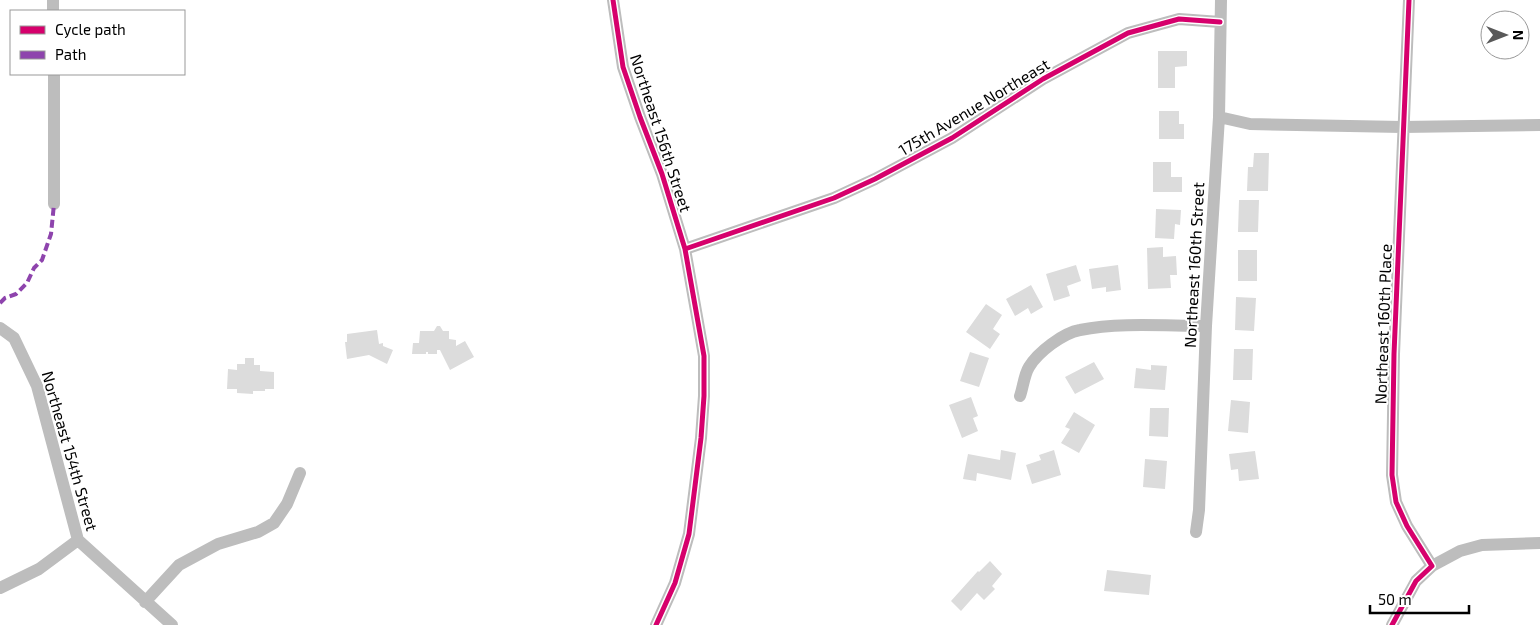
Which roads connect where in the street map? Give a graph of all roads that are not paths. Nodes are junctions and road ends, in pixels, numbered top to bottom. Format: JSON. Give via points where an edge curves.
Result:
{"nodes":[{"id":1,"x":613,"y":0,"type":"edge"},
{"id":2,"x":1221,"y":0,"type":"edge"},
{"id":3,"x":1409,"y":0,"type":"edge"},
{"id":4,"x":1220,"y":22,"type":"junction"},
{"id":5,"x":54,"y":75,"type":"edge"},
{"id":6,"x":1219,"y":117,"type":"junction"},
{"id":7,"x":1540,"y":125,"type":"edge"},
{"id":8,"x":1402,"y":127,"type":"junction"},
{"id":9,"x":54,"y":204,"type":"dead end"},
{"id":10,"x":685,"y":250,"type":"junction"},
{"id":11,"x":1206,"y":326,"type":"junction"},
{"id":12,"x":0,"y":328,"type":"edge"},
{"id":13,"x":1020,"y":396,"type":"dead end"},
{"id":14,"x":300,"y":473,"type":"dead end"},
{"id":15,"x":1196,"y":532,"type":"dead end"},
{"id":16,"x":78,"y":540,"type":"junction"},
{"id":17,"x":1540,"y":543,"type":"edge"},
{"id":18,"x":1432,"y":566,"type":"junction"},
{"id":19,"x":0,"y":588,"type":"edge"},
{"id":20,"x":145,"y":602,"type":"junction"},
{"id":21,"x":172,"y":625,"type":"edge"},
{"id":22,"x":656,"y":625,"type":"edge"},
{"id":23,"x":1392,"y":625,"type":"edge"}],
"edges":[{"from":1,"to":10,"type":"street","name":"Northeast 156th Street","via":[[623,67],[662,174]]},
{"from":2,"to":4,"type":"street","name":"Northeast 160th Street"},
{"from":3,"to":8,"type":"street","name":"Northeast 160th Place"},
{"from":4,"to":6,"type":"street","name":"Northeast 160th Street"},
{"from":4,"to":10,"type":"street","name":"175th Avenue Northeast","via":[[1179,19],[1128,33],[1043,80],[952,138],[875,179],[834,198]]},
{"from":5,"to":9,"type":"street"},
{"from":6,"to":8,"type":"street","via":[[1250,124]]},
{"from":6,"to":11,"type":"street","name":"Northeast 160th Street"},
{"from":7,"to":8,"type":"street"},
{"from":8,"to":18,"type":"street","name":"Northeast 160th Place","via":[[1392,475],[1396,502]]},
{"from":10,"to":22,"type":"street","name":"Northeast 156th Street","via":[[704,356],[702,438],[689,534],[675,583]]},
{"from":11,"to":13,"type":"street","via":[[1124,326],[1079,330],[1043,350],[1028,368]]},
{"from":11,"to":15,"type":"street","name":"Northeast 160th Street","via":[[1200,510]]},
{"from":12,"to":16,"type":"street","name":"Northeast 154th Street","via":[[14,338],[37,386]]},
{"from":14,"to":20,"type":"street","via":[[287,504],[274,523],[258,532],[218,544],[179,565]]},
{"from":16,"to":19,"type":"street","via":[[39,569]]},
{"from":16,"to":20,"type":"street","name":"Northeast 154th Street"},
{"from":17,"to":18,"type":"street","via":[[1482,545],[1460,551]]},
{"from":18,"to":23,"type":"street","via":[[1416,581]]},
{"from":20,"to":21,"type":"street","name":"Northeast 154th Street"}]}
